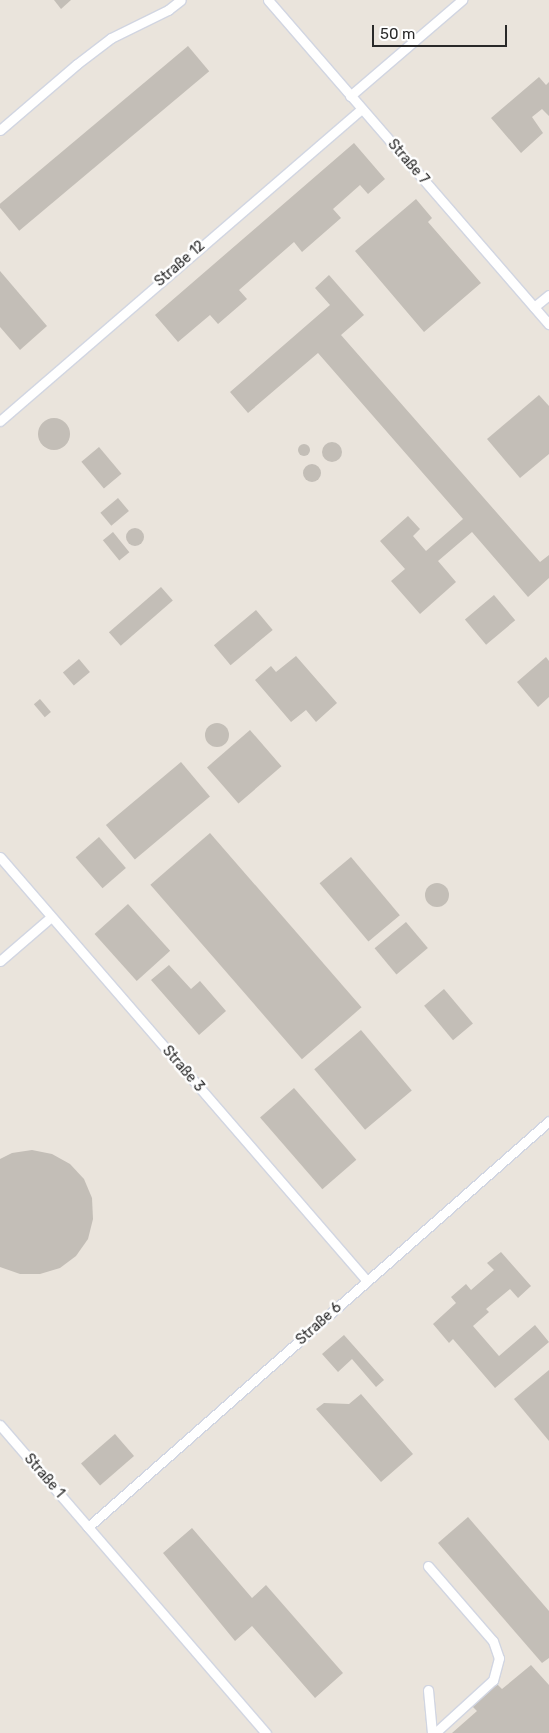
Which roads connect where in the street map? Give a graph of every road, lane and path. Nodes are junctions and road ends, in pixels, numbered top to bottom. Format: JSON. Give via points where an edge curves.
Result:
{"nodes":[{"id":1,"x":181,"y":0,"type":"edge"},
{"id":2,"x":268,"y":0,"type":"edge"},
{"id":3,"x":462,"y":0,"type":"edge"},
{"id":4,"x":350,"y":96,"type":"junction"},
{"id":5,"x":361,"y":109,"type":"junction"},
{"id":6,"x":0,"y":130,"type":"edge"},
{"id":7,"x":549,"y":295,"type":"edge"},
{"id":8,"x":534,"y":307,"type":"junction"},
{"id":9,"x":549,"y":324,"type":"edge"},
{"id":10,"x":0,"y":421,"type":"edge"},
{"id":11,"x":0,"y":857,"type":"edge"},
{"id":12,"x":51,"y":917,"type":"junction"},
{"id":13,"x":0,"y":961,"type":"edge"},
{"id":14,"x":549,"y":1121,"type":"edge"},
{"id":15,"x":367,"y":1281,"type":"junction"},
{"id":16,"x":0,"y":1425,"type":"edge"},
{"id":17,"x":88,"y":1527,"type":"junction"},
{"id":18,"x":428,"y":1566,"type":"dead end"},
{"id":19,"x":428,"y":1690,"type":"dead end"},
{"id":20,"x":266,"y":1733,"type":"edge"},
{"id":21,"x":433,"y":1733,"type":"edge"}],
"edges":[{"from":1,"to":6,"type":"lane","via":[[168,10],[111,38]]},
{"from":2,"to":4,"type":"lane","name":"Straße 7"},
{"from":3,"to":4,"type":"lane"},
{"from":4,"to":5,"type":"lane","name":"Straße 7"},
{"from":5,"to":8,"type":"lane","name":"Straße 7"},
{"from":5,"to":10,"type":"lane","name":"Straße 12"},
{"from":7,"to":8,"type":"lane"},
{"from":8,"to":9,"type":"lane","name":"Straße 7"},
{"from":11,"to":12,"type":"lane","name":"Straße 3"},
{"from":12,"to":13,"type":"lane"},
{"from":12,"to":15,"type":"lane","name":"Straße 3"},
{"from":14,"to":15,"type":"lane","name":"Straße 6"},
{"from":15,"to":17,"type":"lane","name":"Straße 6"},
{"from":16,"to":17,"type":"lane","name":"Straße 1"},
{"from":17,"to":20,"type":"lane","name":"Straße 1"},
{"from":18,"to":21,"type":"lane","via":[[493,1641],[499,1658],[493,1680]]},
{"from":19,"to":21,"type":"lane"}]}
